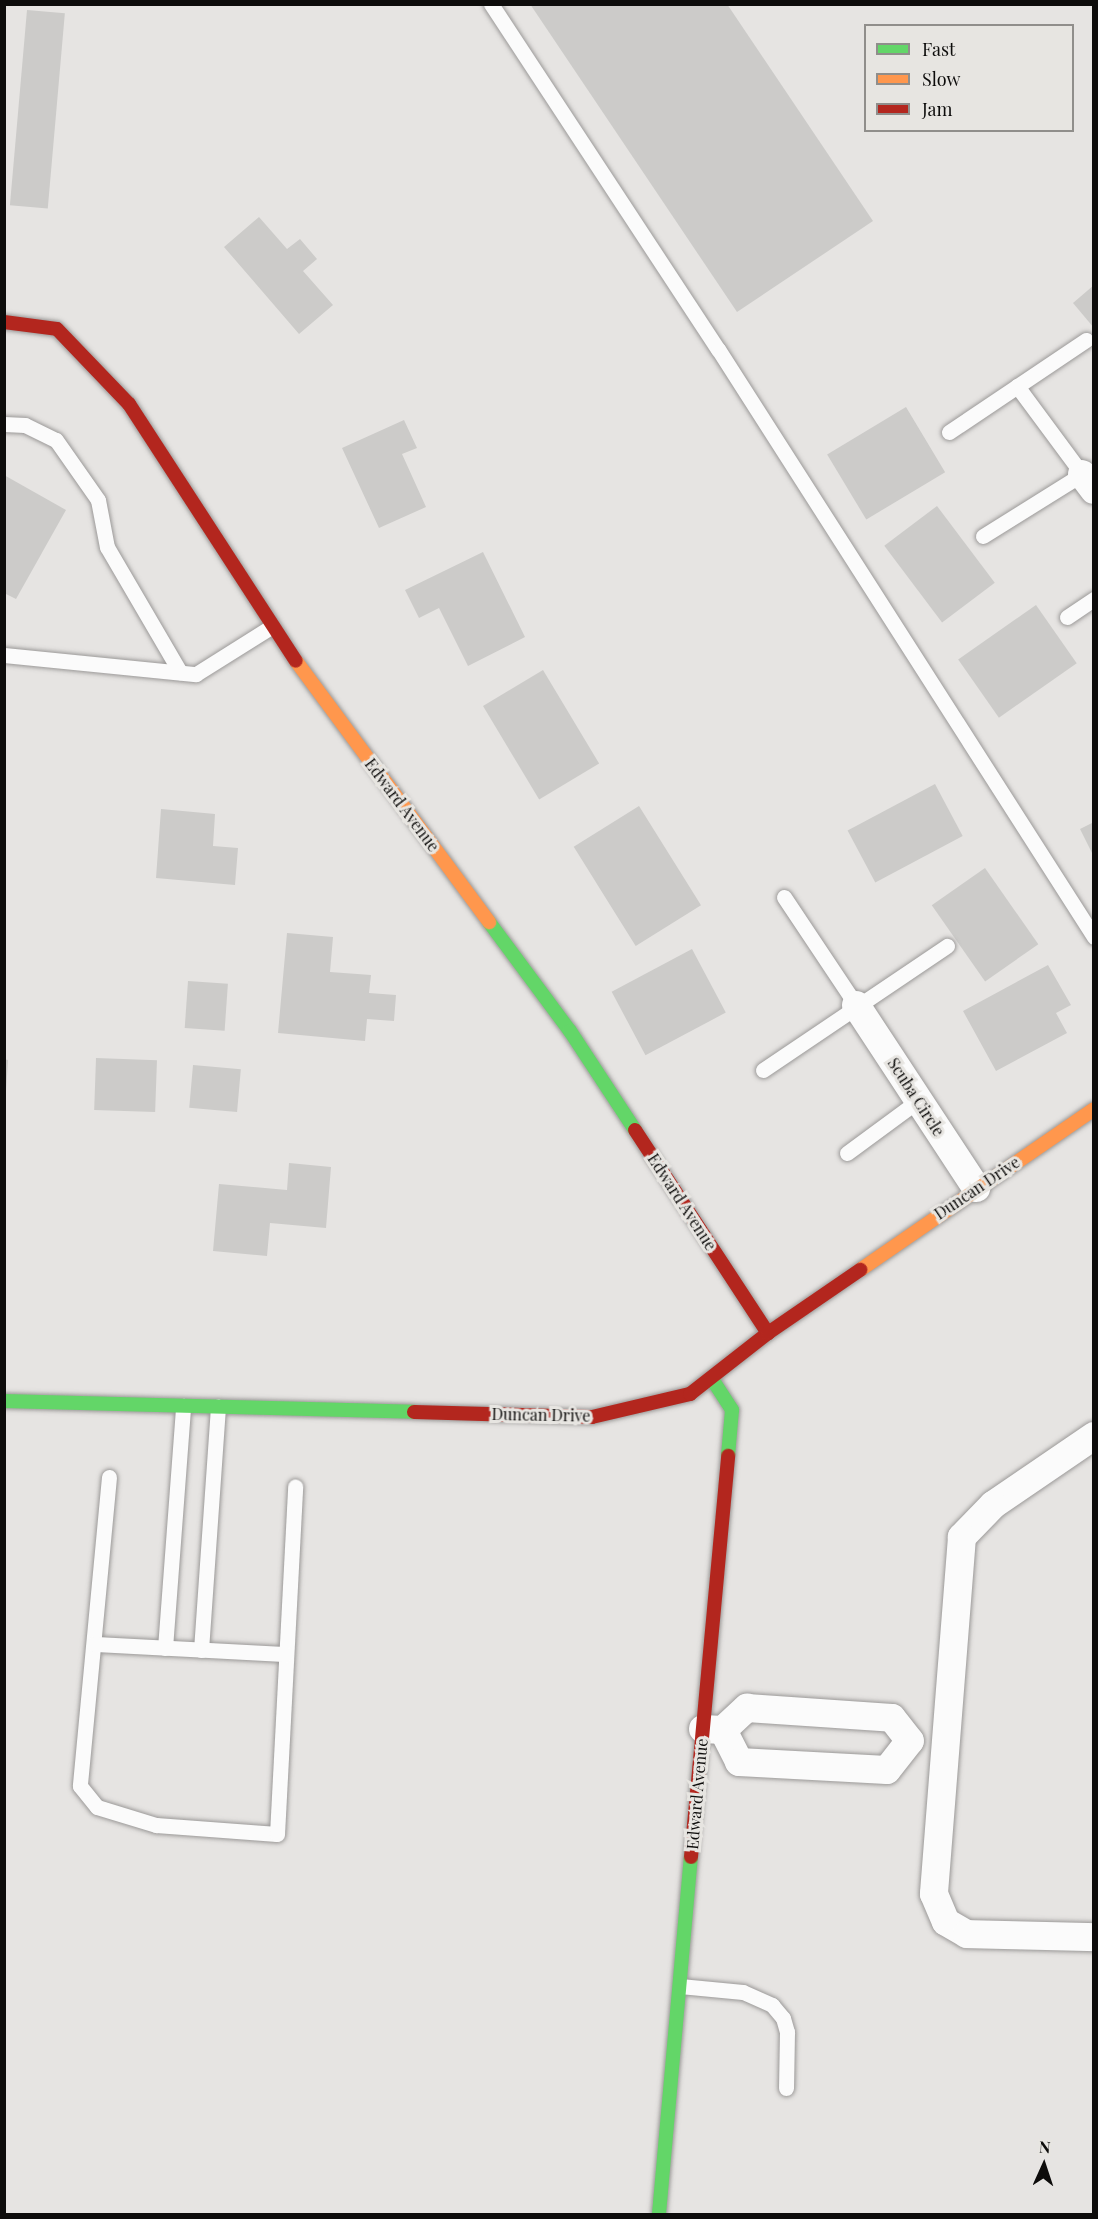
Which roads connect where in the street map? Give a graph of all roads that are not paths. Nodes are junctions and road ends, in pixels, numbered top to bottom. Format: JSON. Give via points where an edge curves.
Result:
{"nodes":[{"id":1,"x":491,"y":4,"type":"edge"},
{"id":2,"x":4,"y":322,"type":"edge"},
{"id":3,"x":1086,"y":340,"type":"dead end"},
{"id":4,"x":1017,"y":386,"type":"junction"},
{"id":5,"x":4,"y":424,"type":"edge"},
{"id":6,"x":949,"y":432,"type":"dead end"},
{"id":7,"x":1090,"y":477,"type":"edge"},
{"id":8,"x":983,"y":536,"type":"dead end"},
{"id":9,"x":1094,"y":599,"type":"edge"},
{"id":10,"x":1067,"y":616,"type":"dead end"},
{"id":11,"x":270,"y":627,"type":"junction"},
{"id":12,"x":4,"y":655,"type":"edge"},
{"id":13,"x":180,"y":672,"type":"junction"},
{"id":14,"x":784,"y":897,"type":"dead end"},
{"id":15,"x":1094,"y":937,"type":"edge"},
{"id":16,"x":947,"y":946,"type":"dead end"},
{"id":17,"x":856,"y":1005,"type":"junction"},
{"id":18,"x":763,"y":1070,"type":"dead end"},
{"id":19,"x":919,"y":1100,"type":"junction"},
{"id":20,"x":1094,"y":1109,"type":"edge"},
{"id":21,"x":847,"y":1153,"type":"dead end"},
{"id":22,"x":976,"y":1188,"type":"junction"},
{"id":23,"x":768,"y":1333,"type":"junction"},
{"id":24,"x":712,"y":1379,"type":"junction"},
{"id":25,"x":4,"y":1401,"type":"edge"},
{"id":26,"x":183,"y":1406,"type":"junction"},
{"id":27,"x":218,"y":1407,"type":"junction"},
{"id":28,"x":1094,"y":1436,"type":"edge"},
{"id":29,"x":109,"y":1477,"type":"dead end"},
{"id":30,"x":295,"y":1486,"type":"dead end"},
{"id":31,"x":94,"y":1644,"type":"junction"},
{"id":32,"x":165,"y":1648,"type":"junction"},
{"id":33,"x":201,"y":1650,"type":"junction"},
{"id":34,"x":286,"y":1654,"type":"junction"},
{"id":35,"x":713,"y":1729,"type":"junction"},
{"id":36,"x":910,"y":1741,"type":"junction"},
{"id":37,"x":944,"y":1741,"type":"junction"},
{"id":38,"x":1094,"y":1937,"type":"edge"},
{"id":39,"x":680,"y":1986,"type":"junction"},
{"id":40,"x":786,"y":2088,"type":"dead end"},
{"id":41,"x":659,"y":2214,"type":"edge"}],
"edges":[{"from":1,"to":15,"type":"lane","via":[[718,349]]},
{"from":2,"to":11,"type":"street","name":"Edward Avenue","via":[[57,329],[129,404]]},
{"from":3,"to":4,"type":"lane"},
{"from":4,"to":6,"type":"lane"},
{"from":4,"to":7,"type":"lane"},
{"from":5,"to":13,"type":"lane","via":[[25,425],[56,441],[98,500],[107,547]]},
{"from":7,"to":8,"type":"lane"},
{"from":9,"to":10,"type":"lane"},
{"from":11,"to":13,"type":"lane","via":[[196,674]]},
{"from":11,"to":23,"type":"street","name":"Edward Avenue","via":[[570,1031]]},
{"from":12,"to":13,"type":"lane"},
{"from":14,"to":17,"type":"lane"},
{"from":16,"to":17,"type":"lane"},
{"from":17,"to":18,"type":"lane"},
{"from":17,"to":19,"type":"street","name":"Scuba Circle"},
{"from":19,"to":21,"type":"lane"},
{"from":19,"to":22,"type":"street","name":"Scuba Circle"},
{"from":20,"to":22,"type":"street","name":"Duncan Drive"},
{"from":22,"to":23,"type":"street","name":"Duncan Drive"},
{"from":23,"to":24,"type":"street","name":"Duncan Drive"},
{"from":24,"to":27,"type":"street","name":"Duncan Drive","via":[[690,1394],[592,1417]]},
{"from":24,"to":35,"type":"street","name":"Edward Avenue","via":[[732,1410]]},
{"from":25,"to":26,"type":"street","name":"Duncan Drive"},
{"from":26,"to":27,"type":"street","name":"Duncan Drive"},
{"from":26,"to":32,"type":"lane"},
{"from":27,"to":33,"type":"lane"},
{"from":28,"to":37,"type":"street","via":[[993,1505],[962,1537]]},
{"from":29,"to":31,"type":"lane"},
{"from":30,"to":34,"type":"lane"},
{"from":31,"to":32,"type":"lane"},
{"from":31,"to":34,"type":"lane","via":[[80,1786],[97,1807],[156,1825],[277,1834]]},
{"from":32,"to":33,"type":"lane"},
{"from":33,"to":34,"type":"lane"},
{"from":35,"to":36,"type":"street","via":[[747,1708],[892,1718]]},
{"from":35,"to":36,"type":"street","via":[[739,1762],[887,1770]]},
{"from":35,"to":39,"type":"street","name":"Edward Avenue"},
{"from":36,"to":37,"type":"street"},
{"from":37,"to":38,"type":"street","via":[[934,1894],[946,1922],[967,1934]]},
{"from":39,"to":40,"type":"lane","via":[[742,1992],[772,2005],[783,2018],[787,2032]]},
{"from":39,"to":41,"type":"street","name":"Edward Avenue"}]}
